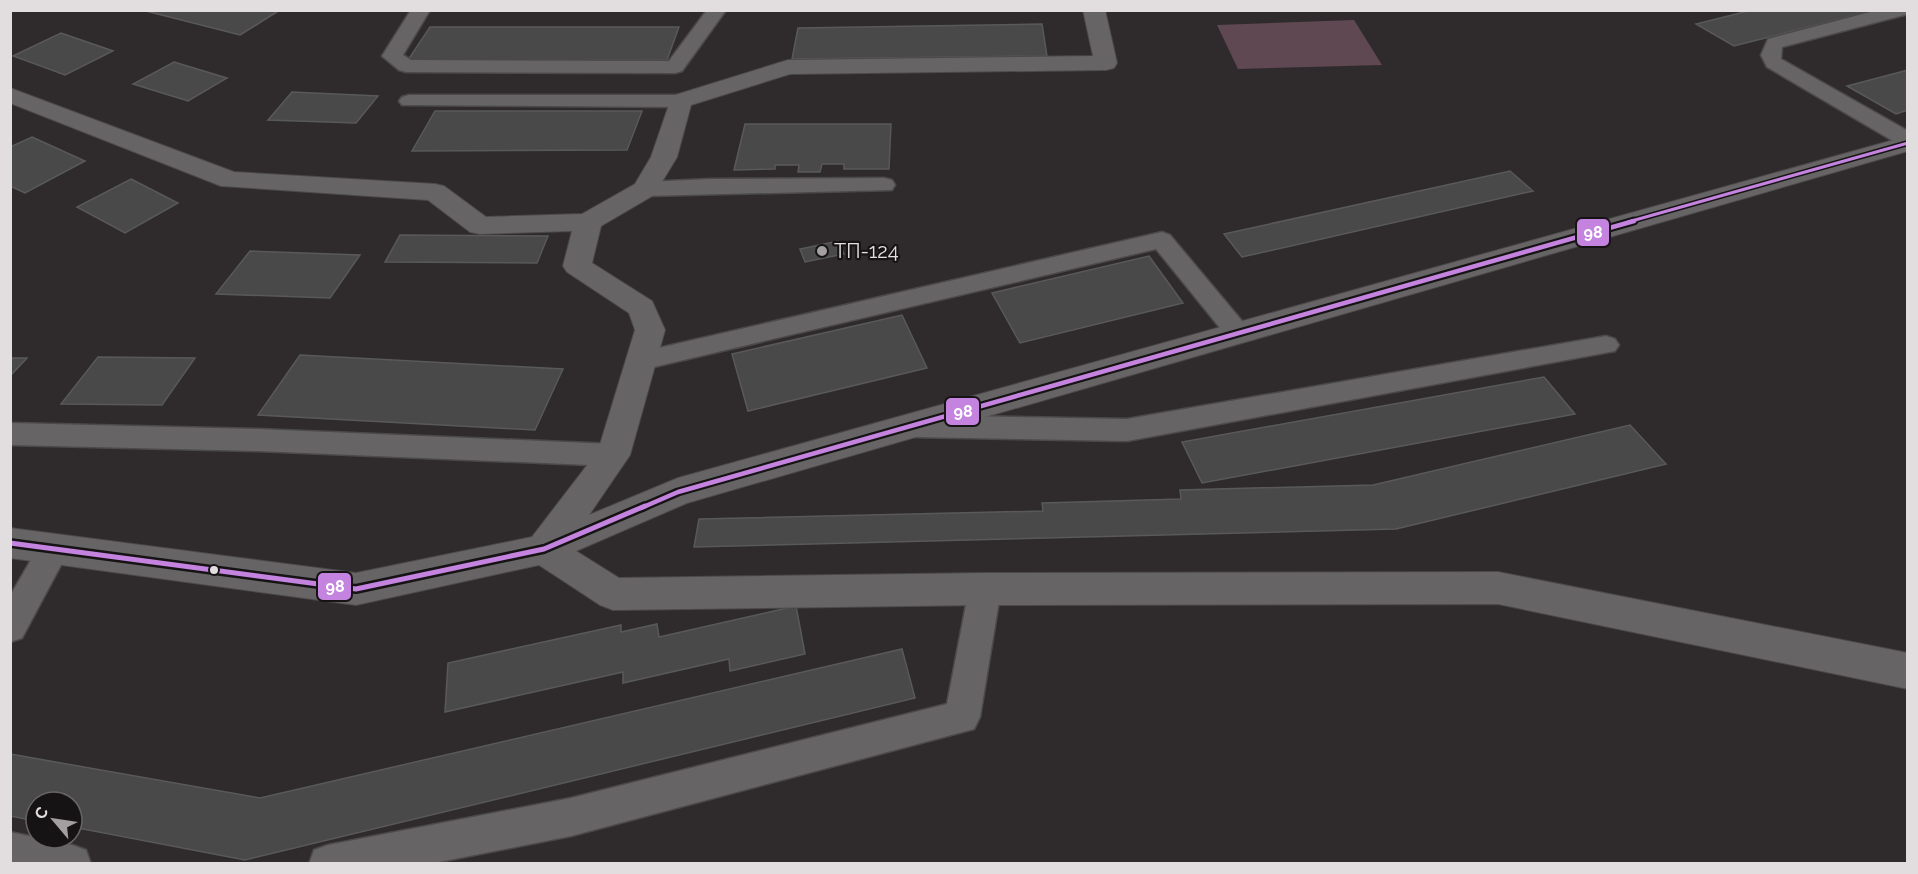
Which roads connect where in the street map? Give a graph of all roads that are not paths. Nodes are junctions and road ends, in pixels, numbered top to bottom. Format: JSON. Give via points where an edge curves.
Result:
{"nodes":[{"id":1,"x":421,"y":10,"type":"edge"},
{"id":2,"x":717,"y":10,"type":"edge"},
{"id":3,"x":1094,"y":10,"type":"edge"},
{"id":4,"x":1901,"y":10,"type":"edge"},
{"id":5,"x":10,"y":95,"type":"edge"},
{"id":6,"x":409,"y":101,"type":"dead end"},
{"id":7,"x":680,"y":101,"type":"junction"},
{"id":8,"x":1908,"y":142,"type":"edge"},
{"id":9,"x":884,"y":185,"type":"dead end"},
{"id":10,"x":645,"y":189,"type":"junction"},
{"id":11,"x":588,"y":222,"type":"junction"},
{"id":12,"x":1238,"y":333,"type":"junction"},
{"id":13,"x":1606,"y":345,"type":"dead end"},
{"id":14,"x":641,"y":361,"type":"junction"},
{"id":15,"x":910,"y":426,"type":"junction"},
{"id":16,"x":10,"y":434,"type":"edge"},
{"id":17,"x":613,"y":455,"type":"junction"},
{"id":18,"x":10,"y":543,"type":"edge"},
{"id":19,"x":544,"y":549,"type":"junction"},
{"id":20,"x":53,"y":550,"type":"junction"},
{"id":21,"x":985,"y":589,"type":"junction"},
{"id":22,"x":10,"y":627,"type":"edge"},
{"id":23,"x":1908,"y":671,"type":"edge"},
{"id":24,"x":10,"y":851,"type":"edge"},
{"id":25,"x":72,"y":864,"type":"edge"},
{"id":26,"x":328,"y":864,"type":"edge"}],
"edges":[{"from":1,"to":2,"type":"lane","via":[[392,56],[406,66],[675,67]]},
{"from":3,"to":7,"type":"street","via":[[1106,63],[788,68]]},
{"from":4,"to":8,"type":"lane","via":[[1775,43],[1770,57],[1774,63]]},
{"from":5,"to":11,"type":"street","via":[[230,180],[435,192],[480,226]]},
{"from":6,"to":7,"type":"lane"},
{"from":7,"to":10,"type":"street","via":[[664,157]]},
{"from":8,"to":12,"type":"street"},
{"from":9,"to":10,"type":"lane"},
{"from":10,"to":11,"type":"street"},
{"from":11,"to":14,"type":"street","via":[[577,266],[642,308],[650,330]]},
{"from":12,"to":14,"type":"lane","via":[[1162,240]]},
{"from":12,"to":15,"type":"street"},
{"from":13,"to":15,"type":"lane","via":[[1127,430]]},
{"from":14,"to":17,"type":"street"},
{"from":15,"to":19,"type":"street","via":[[678,492]]},
{"from":16,"to":17,"type":"lane"},
{"from":17,"to":19,"type":"street"},
{"from":18,"to":20,"type":"street"},
{"from":19,"to":20,"type":"street","via":[[356,589]]},
{"from":19,"to":21,"type":"street","via":[[613,594]]},
{"from":20,"to":22,"type":"lane"},
{"from":21,"to":23,"type":"street","via":[[1498,588]]},
{"from":21,"to":26,"type":"lane","via":[[962,717],[571,817]]},
{"from":24,"to":25,"type":"lane"}]}
